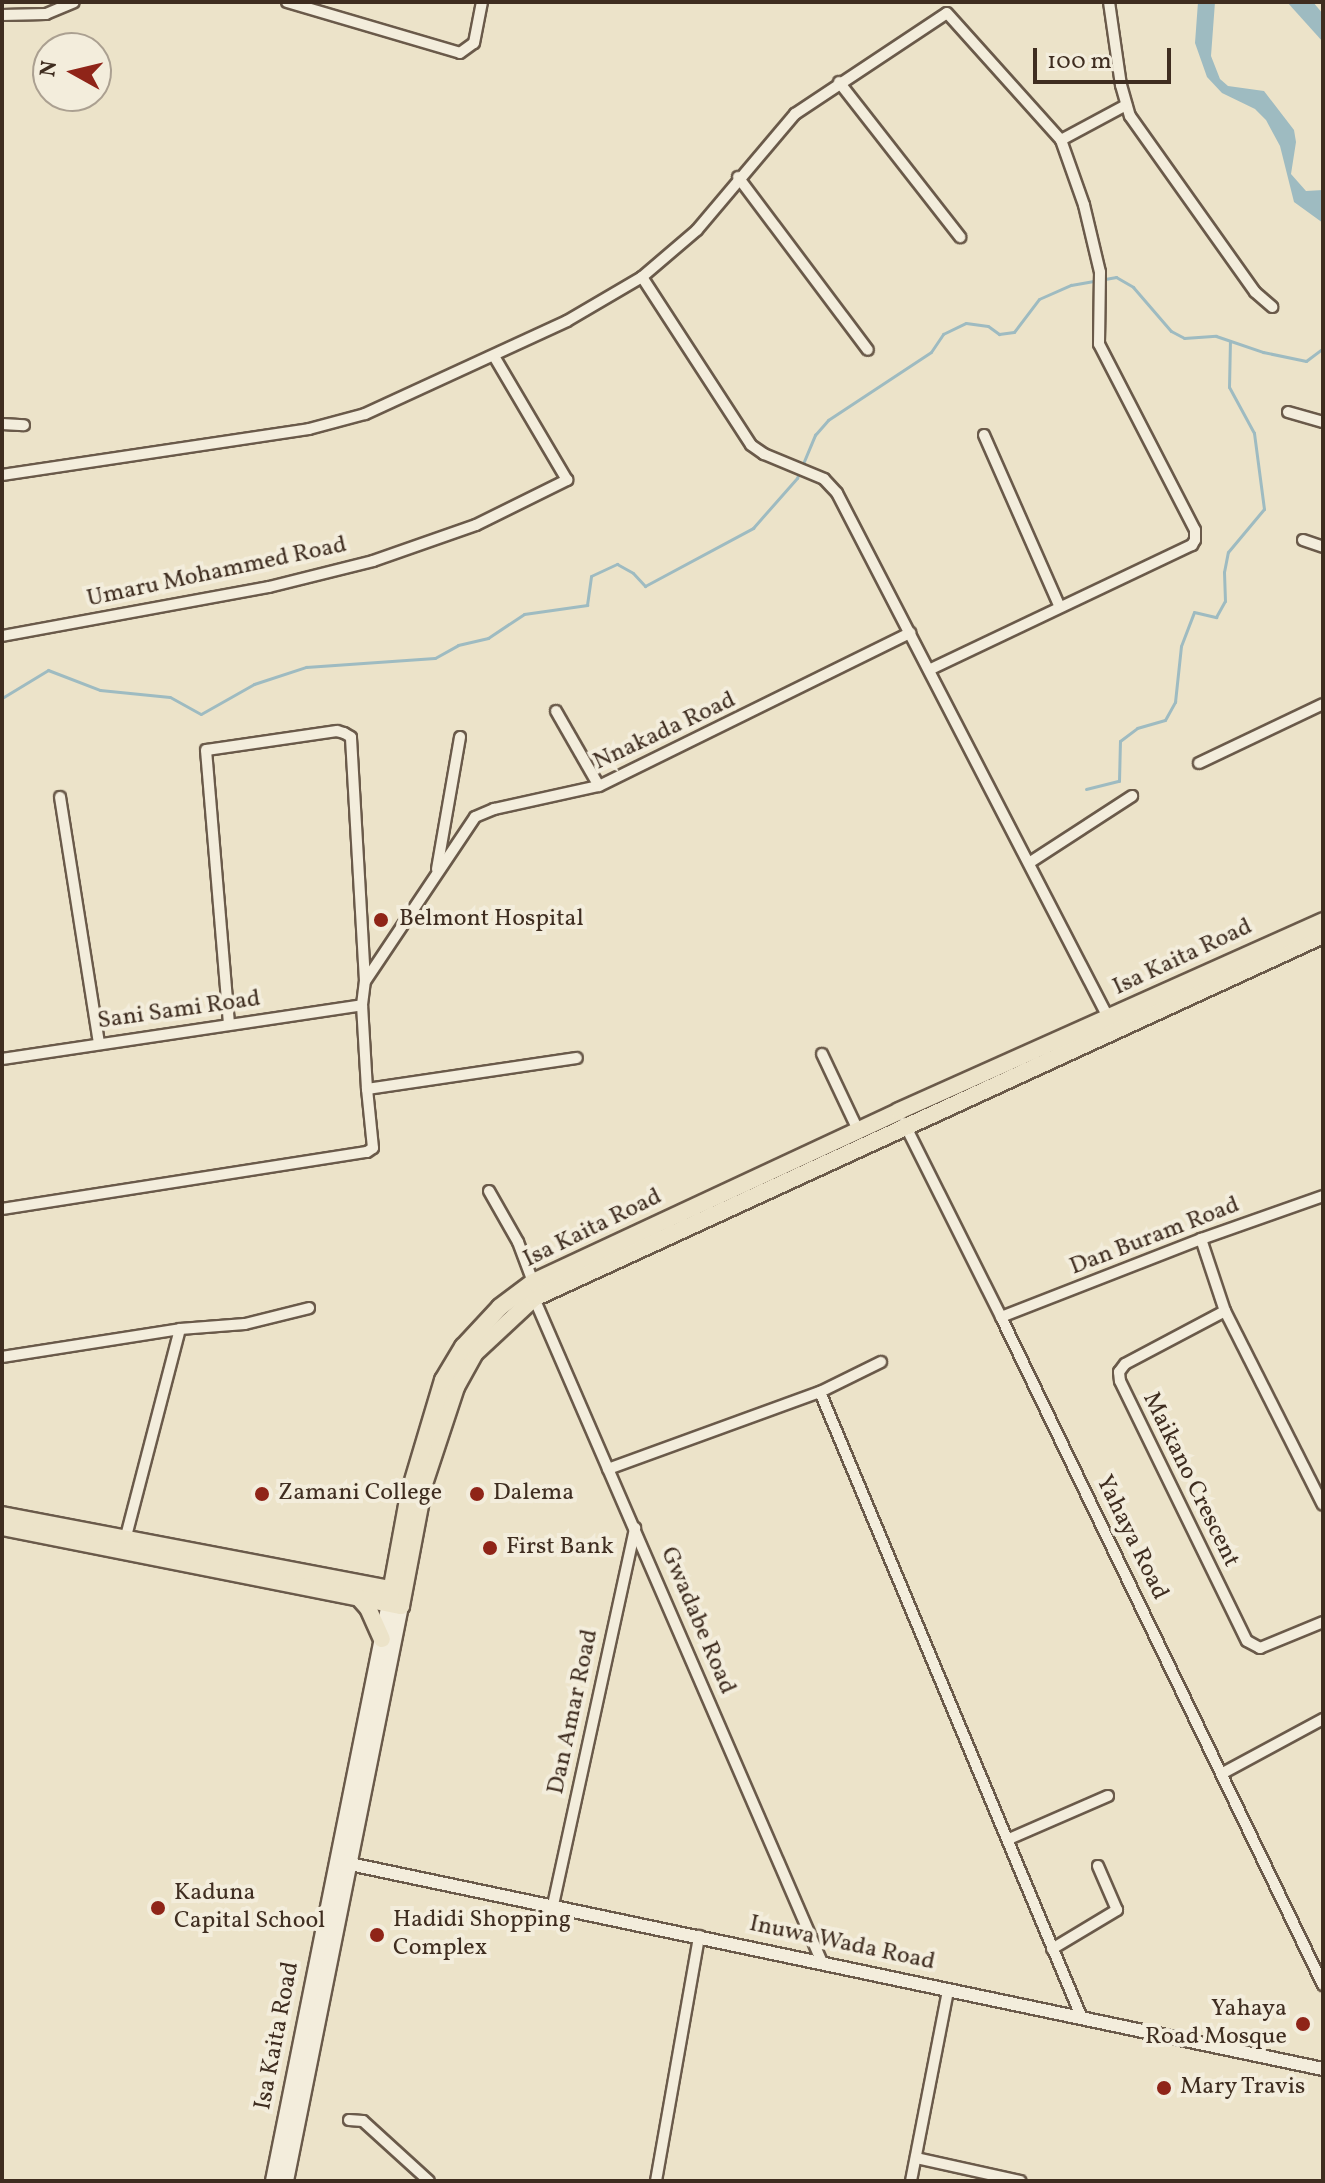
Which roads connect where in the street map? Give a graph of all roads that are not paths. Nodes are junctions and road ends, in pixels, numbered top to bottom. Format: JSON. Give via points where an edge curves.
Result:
{"nodes":[{"id":1,"x":74,"y":2,"type":"edge"},
{"id":2,"x":287,"y":2,"type":"edge"},
{"id":3,"x":482,"y":2,"type":"edge"},
{"id":4,"x":1109,"y":2,"type":"edge"},
{"id":5,"x":2,"y":15,"type":"edge"},
{"id":6,"x":839,"y":82,"type":"junction"},
{"id":7,"x":1126,"y":105,"type":"junction"},
{"id":8,"x":1061,"y":140,"type":"junction"},
{"id":9,"x":738,"y":177,"type":"junction"},
{"id":10,"x":960,"y":237,"type":"dead end"},
{"id":11,"x":642,"y":277,"type":"junction"},
{"id":12,"x":1272,"y":307,"type":"dead end"},
{"id":13,"x":868,"y":350,"type":"dead end"},
{"id":14,"x":494,"y":356,"type":"junction"},
{"id":15,"x":1288,"y":412,"type":"dead end"},
{"id":16,"x":1323,"y":422,"type":"edge"},
{"id":17,"x":2,"y":424,"type":"edge"},
{"id":18,"x":24,"y":425,"type":"dead end"},
{"id":19,"x":984,"y":435,"type":"dead end"},
{"id":20,"x":2,"y":475,"type":"edge"},
{"id":21,"x":1303,"y":540,"type":"dead end"},
{"id":22,"x":1323,"y":547,"type":"edge"},
{"id":23,"x":1059,"y":605,"type":"junction"},
{"id":24,"x":910,"y":633,"type":"junction"},
{"id":25,"x":2,"y":636,"type":"edge"},
{"id":26,"x":929,"y":670,"type":"junction"},
{"id":27,"x":1323,"y":704,"type":"edge"},
{"id":28,"x":556,"y":711,"type":"dead end"},
{"id":29,"x":460,"y":737,"type":"dead end"},
{"id":30,"x":1199,"y":763,"type":"dead end"},
{"id":31,"x":599,"y":786,"type":"junction"},
{"id":32,"x":1132,"y":796,"type":"dead end"},
{"id":33,"x":60,"y":797,"type":"dead end"},
{"id":34,"x":1029,"y":863,"type":"junction"},
{"id":35,"x":436,"y":876,"type":"junction"},
{"id":36,"x":1323,"y":921,"type":"edge"},
{"id":37,"x":1323,"y":935,"type":"edge"},
{"id":38,"x":365,"y":981,"type":"junction"},
{"id":39,"x":362,"y":1005,"type":"junction"},
{"id":40,"x":1109,"y":1019,"type":"junction"},
{"id":41,"x":229,"y":1024,"type":"junction"},
{"id":42,"x":99,"y":1043,"type":"junction"},
{"id":43,"x":822,"y":1054,"type":"dead end"},
{"id":44,"x":577,"y":1058,"type":"dead end"},
{"id":45,"x":2,"y":1059,"type":"edge"},
{"id":46,"x":367,"y":1089,"type":"junction"},
{"id":47,"x":899,"y":1111,"type":"junction"},
{"id":48,"x":906,"y":1127,"type":"junction"},
{"id":49,"x":858,"y":1130,"type":"junction"},
{"id":50,"x":489,"y":1191,"type":"dead end"},
{"id":51,"x":1323,"y":1196,"type":"edge"},
{"id":52,"x":2,"y":1209,"type":"edge"},
{"id":53,"x":1201,"y":1239,"type":"junction"},
{"id":54,"x":534,"y":1290,"type":"junction"},
{"id":55,"x":309,"y":1308,"type":"dead end"},
{"id":56,"x":1225,"y":1311,"type":"junction"},
{"id":57,"x":1001,"y":1317,"type":"junction"},
{"id":58,"x":180,"y":1329,"type":"junction"},
{"id":59,"x":2,"y":1357,"type":"edge"},
{"id":60,"x":881,"y":1362,"type":"dead end"},
{"id":61,"x":820,"y":1392,"type":"junction"},
{"id":62,"x":608,"y":1469,"type":"junction"},
{"id":63,"x":1323,"y":1505,"type":"edge"},
{"id":64,"x":2,"y":1515,"type":"edge"},
{"id":65,"x":2,"y":1527,"type":"edge"},
{"id":66,"x":635,"y":1527,"type":"junction"},
{"id":67,"x":124,"y":1544,"type":"junction"},
{"id":68,"x":396,"y":1569,"type":"junction"},
{"id":69,"x":360,"y":1591,"type":"junction"},
{"id":70,"x":396,"y":1597,"type":"junction"},
{"id":71,"x":1323,"y":1622,"type":"edge"},
{"id":72,"x":382,"y":1639,"type":"junction"},
{"id":73,"x":1323,"y":1719,"type":"edge"},
{"id":74,"x":1223,"y":1773,"type":"junction"},
{"id":75,"x":1108,"y":1796,"type":"dead end"},
{"id":76,"x":1009,"y":1839,"type":"junction"},
{"id":77,"x":350,"y":1864,"type":"junction"},
{"id":78,"x":1098,"y":1866,"type":"dead end"},
{"id":79,"x":553,"y":1905,"type":"junction"},
{"id":80,"x":699,"y":1936,"type":"junction"},
{"id":81,"x":1052,"y":1949,"type":"junction"},
{"id":82,"x":821,"y":1960,"type":"junction"},
{"id":83,"x":1321,"y":1969,"type":"edge"},
{"id":84,"x":1323,"y":1985,"type":"edge"},
{"id":85,"x":948,"y":1990,"type":"junction"},
{"id":86,"x":1081,"y":2016,"type":"junction"},
{"id":87,"x":1323,"y":2069,"type":"edge"},
{"id":88,"x":349,"y":2120,"type":"dead end"},
{"id":89,"x":916,"y":2158,"type":"junction"},
{"id":90,"x":273,"y":2181,"type":"edge"},
{"id":91,"x":286,"y":2181,"type":"edge"},
{"id":92,"x":429,"y":2181,"type":"edge"},
{"id":93,"x":656,"y":2181,"type":"edge"},
{"id":94,"x":911,"y":2181,"type":"edge"},
{"id":95,"x":1020,"y":2181,"type":"edge"}],
"edges":[{"from":1,"to":5,"type":"street","via":[[46,14]]},
{"from":2,"to":3,"type":"street","via":[[456,53],[474,43]]},
{"from":4,"to":7,"type":"street"},
{"from":6,"to":8,"type":"street","via":[[947,13]]},
{"from":6,"to":9,"type":"street","via":[[795,114]]},
{"from":6,"to":10,"type":"street"},
{"from":7,"to":8,"type":"street"},
{"from":7,"to":12,"type":"street","via":[[1255,292]]},
{"from":8,"to":23,"type":"street","via":[[1100,272],[1102,353],[1195,530],[1195,540]]},
{"from":9,"to":11,"type":"street","via":[[697,230]]},
{"from":9,"to":13,"type":"street"},
{"from":11,"to":14,"type":"street"},
{"from":11,"to":24,"type":"street","via":[[751,445],[824,479],[837,493]]},
{"from":14,"to":20,"type":"street","via":[[365,414],[309,429]]},
{"from":14,"to":25,"type":"street","name":"Umaru Mohammed Road","via":[[567,480],[476,525],[373,561],[269,587]]},
{"from":15,"to":16,"type":"street"},
{"from":17,"to":18,"type":"street"},
{"from":19,"to":23,"type":"street"},
{"from":21,"to":22,"type":"street"},
{"from":23,"to":26,"type":"street"},
{"from":24,"to":26,"type":"street"},
{"from":24,"to":31,"type":"street","name":"Nnakada Road"},
{"from":26,"to":34,"type":"street"},
{"from":27,"to":30,"type":"street"},
{"from":28,"to":31,"type":"street"},
{"from":29,"to":35,"type":"street"},
{"from":31,"to":35,"type":"street","name":"Nnakada Road","via":[[475,817]]},
{"from":32,"to":34,"type":"street"},
{"from":33,"to":42,"type":"street"},
{"from":34,"to":40,"type":"street"},
{"from":35,"to":38,"type":"street","name":"Nnakada Road"},
{"from":36,"to":40,"type":"main road","name":"Isa Kaita Road"},
{"from":37,"to":48,"type":"main road","name":"Isa Kaita Road"},
{"from":38,"to":39,"type":"street"},
{"from":38,"to":41,"type":"street","via":[[351,737],[337,731],[206,750]]},
{"from":39,"to":41,"type":"street","name":"Sani Sami Road"},
{"from":39,"to":46,"type":"street"},
{"from":40,"to":47,"type":"main road","name":"Isa Kaita Road"},
{"from":41,"to":42,"type":"street","name":"Sani Sami Road"},
{"from":42,"to":45,"type":"street","name":"Sani Sami Road"},
{"from":43,"to":49,"type":"street"},
{"from":44,"to":46,"type":"street"},
{"from":46,"to":52,"type":"street","via":[[375,1144],[367,1152]]},
{"from":47,"to":48,"type":"street","name":"Yahaya Road"},
{"from":47,"to":49,"type":"main road","name":"Isa Kaita Road"},
{"from":48,"to":54,"type":"main road","name":"Isa Kaita Road"},
{"from":48,"to":57,"type":"street","name":"Yahaya Road"},
{"from":49,"to":54,"type":"main road","name":"Isa Kaita Road"},
{"from":50,"to":54,"type":"street","name":"Gwadabe Road","via":[[518,1242]]},
{"from":51,"to":53,"type":"street","name":"Dan Buram Road"},
{"from":53,"to":56,"type":"street"},
{"from":53,"to":57,"type":"street","name":"Dan Buram Road"},
{"from":54,"to":62,"type":"street","name":"Gwadabe Road"},
{"from":54,"to":68,"type":"main road","name":"Isa Kaita Road","via":[[500,1307],[463,1347],[443,1380],[409,1494]]},
{"from":54,"to":70,"type":"main road","name":"Isa Kaita Road","via":[[474,1354],[456,1387],[424,1484]]},
{"from":55,"to":58,"type":"street","via":[[245,1324]]},
{"from":56,"to":63,"type":"street"},
{"from":56,"to":71,"type":"street","name":"Maikano Crescent","via":[[1125,1364],[1120,1381],[1247,1641],[1260,1648]]},
{"from":57,"to":74,"type":"street","name":"Yahaya Road"},
{"from":58,"to":59,"type":"street"},
{"from":58,"to":67,"type":"street"},
{"from":60,"to":61,"type":"street"},
{"from":61,"to":62,"type":"street"},
{"from":61,"to":76,"type":"street"},
{"from":62,"to":66,"type":"street","name":"Gwadabe Road"},
{"from":64,"to":67,"type":"main road"},
{"from":65,"to":67,"type":"main road"},
{"from":66,"to":79,"type":"street","name":"Dan Amar Road"},
{"from":66,"to":82,"type":"street","name":"Gwadabe Road"},
{"from":67,"to":69,"type":"main road"},
{"from":68,"to":69,"type":"main road"},
{"from":68,"to":70,"type":"main road","name":"Isa Kaita Road"},
{"from":69,"to":70,"type":"main road"},
{"from":69,"to":72,"type":"main road"},
{"from":70,"to":72,"type":"main road","name":"Isa Kaita Road"},
{"from":70,"to":77,"type":"main road","name":"Isa Kaita Road"},
{"from":72,"to":90,"type":"main road","name":"Isa Kaita Road"},
{"from":73,"to":74,"type":"street"},
{"from":74,"to":83,"type":"street","name":"Yahaya Road"},
{"from":75,"to":76,"type":"street"},
{"from":76,"to":81,"type":"street"},
{"from":77,"to":79,"type":"street","name":"Inuwa Wada Road"},
{"from":77,"to":91,"type":"main road","name":"Isa Kaita Road"},
{"from":78,"to":81,"type":"street","via":[[1117,1910]]},
{"from":79,"to":80,"type":"street","name":"Inuwa Wada Road"},
{"from":80,"to":82,"type":"street","name":"Inuwa Wada Road"},
{"from":80,"to":93,"type":"street"},
{"from":81,"to":86,"type":"street"},
{"from":82,"to":85,"type":"street","name":"Inuwa Wada Road"},
{"from":83,"to":84,"type":"street","name":"Yahaya Road"},
{"from":85,"to":86,"type":"street","name":"Inuwa Wada Road"},
{"from":85,"to":89,"type":"street"},
{"from":86,"to":87,"type":"street","name":"Inuwa Wada Road"},
{"from":88,"to":92,"type":"street","via":[[363,2121]]},
{"from":89,"to":94,"type":"street"},
{"from":89,"to":95,"type":"street"}]}
